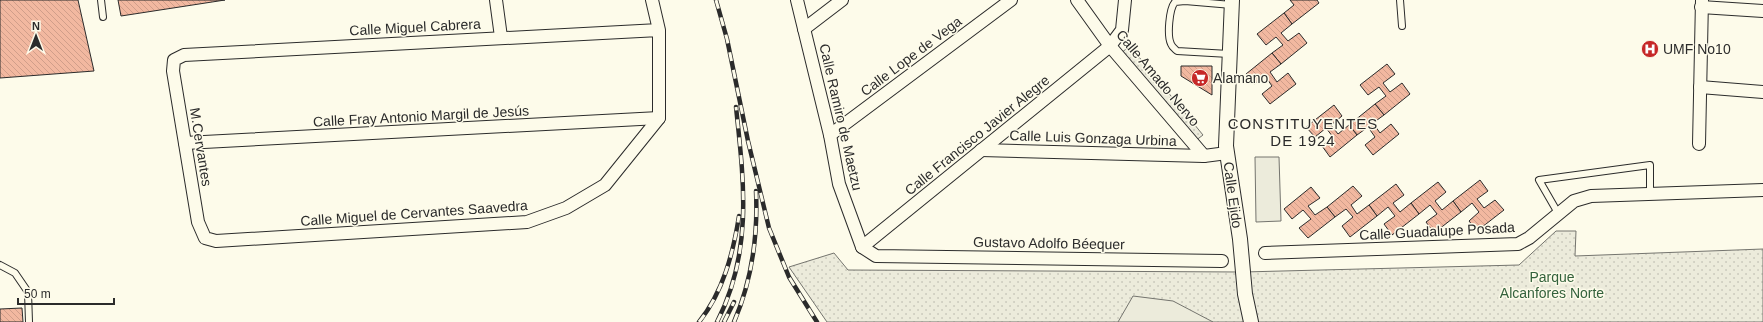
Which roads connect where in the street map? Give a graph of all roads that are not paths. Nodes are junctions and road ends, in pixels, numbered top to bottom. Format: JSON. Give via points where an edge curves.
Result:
{"nodes":[{"id":1,"x":101,"y":0,"type":"edge"},
{"id":2,"x":496,"y":0,"type":"edge"},
{"id":3,"x":652,"y":0,"type":"edge"},
{"id":4,"x":797,"y":0,"type":"edge"},
{"id":5,"x":842,"y":0,"type":"edge"},
{"id":6,"x":1011,"y":0,"type":"edge"},
{"id":7,"x":1077,"y":0,"type":"edge"},
{"id":8,"x":1125,"y":0,"type":"edge"},
{"id":9,"x":1400,"y":0,"type":"edge"},
{"id":10,"x":1232,"y":3,"type":"edge"},
{"id":11,"x":1701,"y":3,"type":"edge"},
{"id":12,"x":1763,"y":11,"type":"edge"},
{"id":13,"x":103,"y":17,"type":"dead end"},
{"id":14,"x":1402,"y":26,"type":"dead end"},
{"id":15,"x":804,"y":29,"type":"junction"},
{"id":16,"x":659,"y":30,"type":"junction"},
{"id":17,"x":501,"y":37,"type":"junction"},
{"id":18,"x":1110,"y":46,"type":"junction"},
{"id":19,"x":1229,"y":54,"type":"junction"},
{"id":20,"x":174,"y":60,"type":"joint"},
{"id":21,"x":1700,"y":87,"type":"junction"},
{"id":22,"x":1763,"y":92,"type":"edge"},
{"id":23,"x":658,"y":118,"type":"junction"},
{"id":24,"x":830,"y":135,"type":"junction"},
{"id":25,"x":185,"y":143,"type":"junction"},
{"id":26,"x":1699,"y":144,"type":"dead end"},
{"id":27,"x":981,"y":150,"type":"junction"},
{"id":28,"x":1227,"y":153,"type":"junction"},
{"id":29,"x":1204,"y":156,"type":"junction"},
{"id":30,"x":1763,"y":190,"type":"edge"},
{"id":31,"x":1650,"y":194,"type":"junction"},
{"id":32,"x":1558,"y":213,"type":"junction"},
{"id":33,"x":205,"y":238,"type":"joint"},
{"id":34,"x":862,"y":247,"type":"junction"},
{"id":35,"x":1265,"y":253,"type":"dead end"},
{"id":36,"x":1222,"y":261,"type":"dead end"},
{"id":37,"x":0,"y":265,"type":"edge"},
{"id":38,"x":1245,"y":294,"type":"junction"},
{"id":39,"x":29,"y":322,"type":"edge"},
{"id":40,"x":1242,"y":322,"type":"edge"},
{"id":41,"x":1251,"y":322,"type":"edge"}],
"edges":[{"from":1,"to":13,"type":"lane"},
{"from":2,"to":17,"type":"street"},
{"from":3,"to":16,"type":"street"},
{"from":4,"to":15,"type":"street","name":"Calle Ramiro de Maetzu"},
{"from":5,"to":15,"type":"street"},
{"from":6,"to":24,"type":"street","name":"Calle Lope de Vega"},
{"from":7,"to":18,"type":"street","name":"Calle Amado Nervo"},
{"from":8,"to":18,"type":"street","name":"Calle Francisco Javier Alegre","via":[[1122,30]]},
{"from":9,"to":14,"type":"lane"},
{"from":10,"to":19,"type":"street","name":"Calle Ejido"},
{"from":10,"to":19,"type":"lane","via":[[1175,2],[1171,10],[1169,36],[1171,46],[1178,51]]},
{"from":11,"to":12,"type":"street"},
{"from":11,"to":21,"type":"street"},
{"from":15,"to":24,"type":"street","name":"Calle Ramiro de Maetzu"},
{"from":16,"to":17,"type":"street","name":"Calle Miguel Cabrera"},
{"from":16,"to":23,"type":"street"},
{"from":17,"to":20,"type":"street","name":"Calle Miguel Cabrera","via":[[184,54]]},
{"from":18,"to":27,"type":"street","name":"Calle Francisco Javier Alegre"},
{"from":18,"to":29,"type":"street","name":"Calle Amado Nervo"},
{"from":19,"to":28,"type":"street","name":"Calle Ejido"},
{"from":20,"to":25,"type":"street","name":"M.Cervantes"},
{"from":21,"to":22,"type":"street"},
{"from":21,"to":26,"type":"street"},
{"from":23,"to":25,"type":"street","name":"Calle Fray Antonio Margil de Jesús"},
{"from":23,"to":33,"type":"street","name":"Calle Miguel de Cervantes Saavedra","via":[[605,184],[566,208],[527,222],[216,241]]},
{"from":24,"to":34,"type":"street","name":"Calle Ramiro de Maetzu","via":[[839,184]]},
{"from":25,"to":33,"type":"street","name":"M.Cervantes","via":[[198,222]]},
{"from":27,"to":29,"type":"street","name":"Calle Luis Gonzaga Urbina"},
{"from":27,"to":34,"type":"street","name":"Calle Francisco Javier Alegre"},
{"from":28,"to":29,"type":"street"},
{"from":28,"to":38,"type":"street","name":"Calle Ejido","via":[[1240,239]]},
{"from":30,"to":31,"type":"street","name":"Calle Guadalupe Posada"},
{"from":31,"to":32,"type":"street","name":"Calle Guadalupe Posada","via":[[1591,196],[1574,200]]},
{"from":31,"to":32,"type":"lane","via":[[1650,164],[1539,180]]},
{"from":32,"to":35,"type":"street","name":"Calle Guadalupe Posada","via":[[1518,244]]},
{"from":34,"to":36,"type":"street","name":"Gustavo Adolfo Béequer","via":[[876,256]]},
{"from":37,"to":39,"type":"lane","via":[[15,273],[28,292]]},
{"from":38,"to":40,"type":"street","name":"Calle Ejido"},
{"from":38,"to":41,"type":"street","name":"Calle Ejido"}]}
